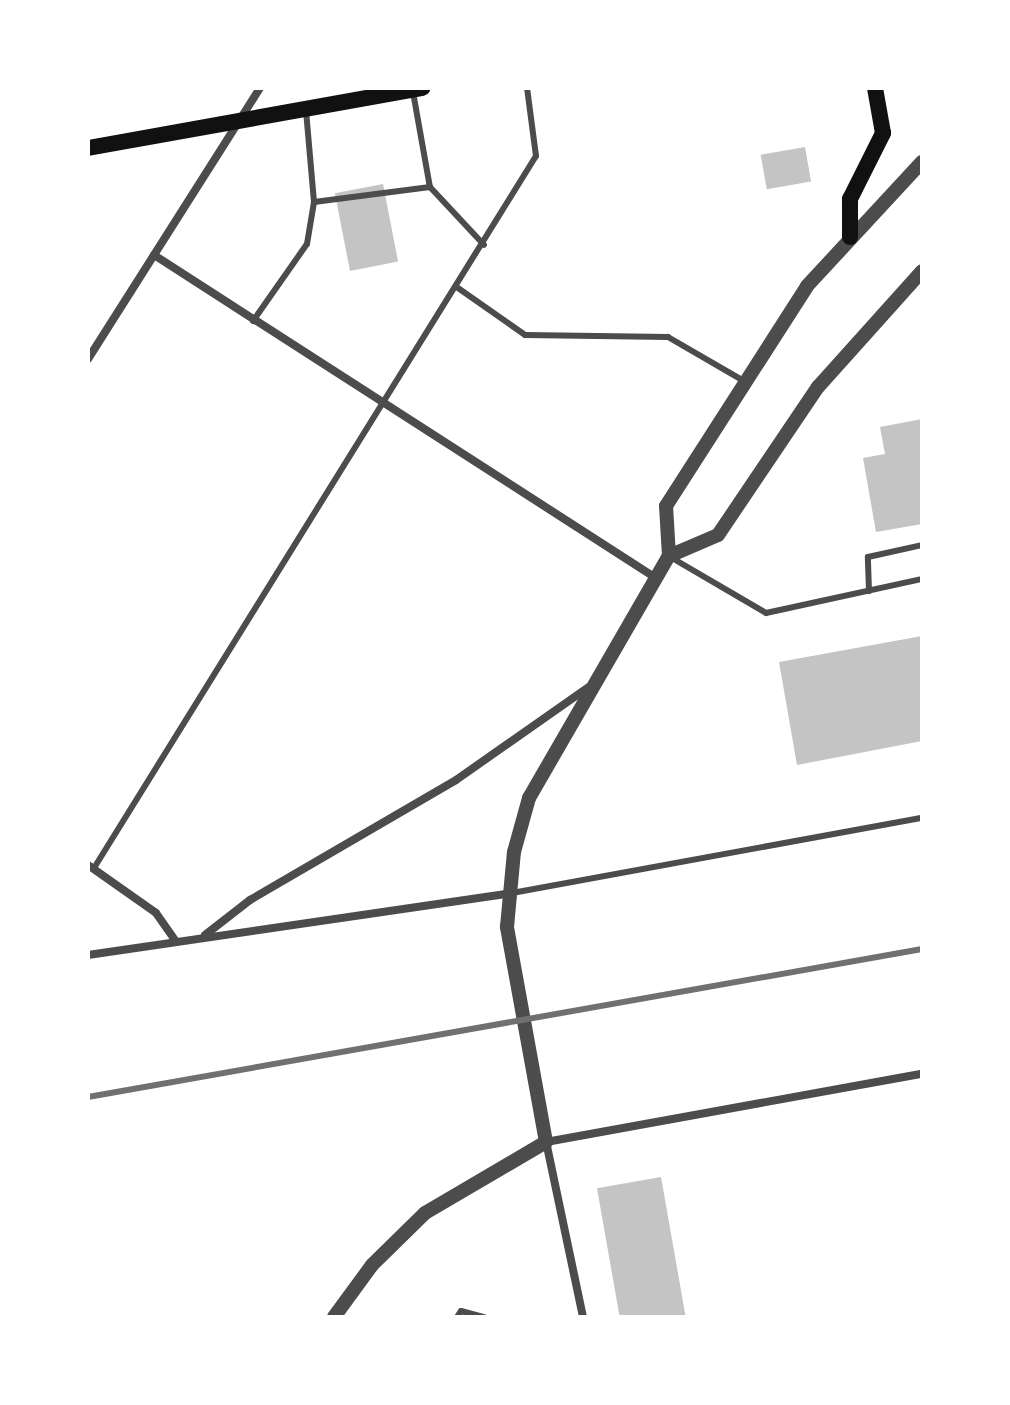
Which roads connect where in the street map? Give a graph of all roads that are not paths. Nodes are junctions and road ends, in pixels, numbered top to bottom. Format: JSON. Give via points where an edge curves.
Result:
{"nodes":[{"id":1,"x":260,"y":88,"type":"edge"},
{"id":2,"x":527,"y":88,"type":"edge"},
{"id":3,"x":875,"y":88,"type":"edge"},
{"id":4,"x":418,"y":89,"type":"edge"},
{"id":5,"x":306,"y":109,"type":"junction"},
{"id":6,"x":239,"y":121,"type":"junction"},
{"id":7,"x":88,"y":148,"type":"edge"},
{"id":8,"x":922,"y":162,"type":"edge"},
{"id":9,"x":430,"y":187,"type":"junction"},
{"id":10,"x":314,"y":202,"type":"junction"},
{"id":11,"x":850,"y":237,"type":"junction"},
{"id":12,"x":484,"y":245,"type":"junction"},
{"id":13,"x":154,"y":255,"type":"junction"},
{"id":14,"x":922,"y":271,"type":"edge"},
{"id":15,"x":458,"y":288,"type":"junction"},
{"id":16,"x":253,"y":321,"type":"junction"},
{"id":17,"x":88,"y":359,"type":"edge"},
{"id":18,"x":744,"y":382,"type":"junction"},
{"id":19,"x":385,"y":406,"type":"junction"},
{"id":20,"x":922,"y":545,"type":"edge"},
{"id":21,"x":669,"y":556,"type":"junction"},
{"id":22,"x":656,"y":578,"type":"junction"},
{"id":23,"x":922,"y":579,"type":"edge"},
{"id":24,"x":869,"y":591,"type":"junction"},
{"id":25,"x":589,"y":687,"type":"junction"},
{"id":26,"x":922,"y":818,"type":"edge"},
{"id":27,"x":91,"y":866,"type":"edge"},
{"id":28,"x":508,"y":894,"type":"junction"},
{"id":29,"x":205,"y":935,"type":"junction"},
{"id":30,"x":175,"y":940,"type":"junction"},
{"id":31,"x":88,"y":955,"type":"edge"},
{"id":32,"x":922,"y":1074,"type":"edge"},
{"id":33,"x":546,"y":1142,"type":"junction"},
{"id":34,"x":334,"y":1317,"type":"edge"},
{"id":35,"x":457,"y":1317,"type":"edge"},
{"id":36,"x":484,"y":1317,"type":"edge"},
{"id":37,"x":583,"y":1317,"type":"edge"}],
"edges":[{"from":1,"to":6,"type":"street"},
{"from":2,"to":12,"type":"lane","via":[[536,156]]},
{"from":3,"to":11,"type":"main road","via":[[883,133],[850,199]]},
{"from":4,"to":5,"type":"main road"},
{"from":4,"to":9,"type":"lane"},
{"from":5,"to":6,"type":"main road"},
{"from":5,"to":10,"type":"lane"},
{"from":6,"to":7,"type":"main road"},
{"from":6,"to":13,"type":"street"},
{"from":8,"to":11,"type":"street"},
{"from":9,"to":10,"type":"lane"},
{"from":9,"to":12,"type":"lane"},
{"from":10,"to":16,"type":"lane","via":[[307,244]]},
{"from":11,"to":18,"type":"street"},
{"from":12,"to":15,"type":"lane"},
{"from":13,"to":16,"type":"street"},
{"from":13,"to":17,"type":"street"},
{"from":14,"to":21,"type":"street","via":[[818,387],[718,535]]},
{"from":15,"to":18,"type":"lane","via":[[525,335],[668,337]]},
{"from":15,"to":19,"type":"lane"},
{"from":16,"to":19,"type":"street"},
{"from":18,"to":21,"type":"street","via":[[666,506]]},
{"from":19,"to":22,"type":"street"},
{"from":19,"to":27,"type":"lane"},
{"from":20,"to":24,"type":"lane","via":[[868,557]]},
{"from":21,"to":22,"type":"street"},
{"from":21,"to":24,"type":"lane","via":[[766,613]]},
{"from":22,"to":25,"type":"street"},
{"from":23,"to":24,"type":"lane"},
{"from":25,"to":28,"type":"street","via":[[529,798]]},
{"from":25,"to":29,"type":"street","via":[[456,780],[250,900]]},
{"from":26,"to":28,"type":"lane"},
{"from":27,"to":30,"type":"street","via":[[156,913]]},
{"from":28,"to":29,"type":"street"},
{"from":28,"to":33,"type":"street","via":[[519,1021]]},
{"from":29,"to":30,"type":"street"},
{"from":30,"to":31,"type":"street"},
{"from":32,"to":33,"type":"street"},
{"from":33,"to":34,"type":"street","via":[[425,1213],[372,1265]]},
{"from":33,"to":37,"type":"street"},
{"from":35,"to":36,"type":"lane","via":[[461,1311]]}]}
